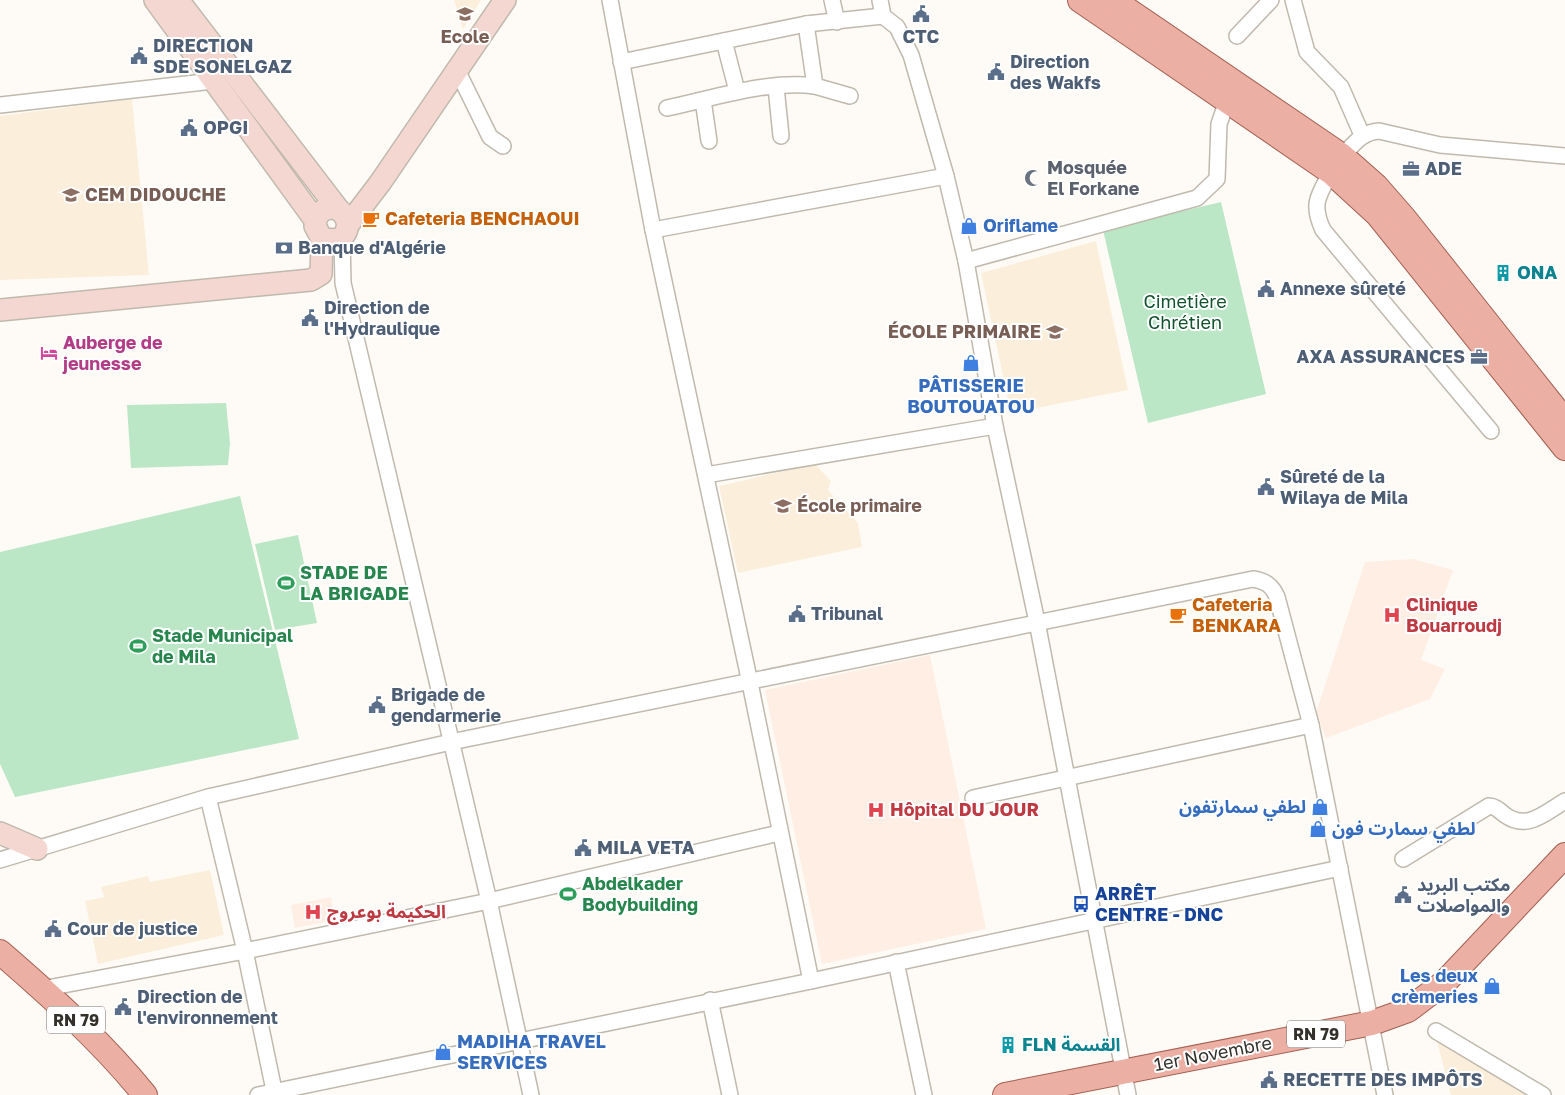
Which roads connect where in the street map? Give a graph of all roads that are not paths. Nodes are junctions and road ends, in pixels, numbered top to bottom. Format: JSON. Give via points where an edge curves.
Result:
{"nodes":[{"id":1,"x":155,"y":0,"type":"edge"},
{"id":2,"x":178,"y":0,"type":"edge"},
{"id":3,"x":505,"y":0,"type":"edge"},
{"id":4,"x":610,"y":0,"type":"edge"},
{"id":5,"x":832,"y":0,"type":"edge"},
{"id":6,"x":880,"y":0,"type":"edge"},
{"id":7,"x":1080,"y":0,"type":"edge"},
{"id":8,"x":1113,"y":0,"type":"edge"},
{"id":9,"x":1271,"y":0,"type":"edge"},
{"id":10,"x":1293,"y":0,"type":"edge"},
{"id":11,"x":883,"y":16,"type":"junction"},
{"id":12,"x":837,"y":22,"type":"junction"},
{"id":13,"x":806,"y":24,"type":"junction"},
{"id":14,"x":1237,"y":36,"type":"dead end"},
{"id":15,"x":724,"y":41,"type":"junction"},
{"id":16,"x":621,"y":62,"type":"junction"},
{"id":17,"x":457,"y":70,"type":"junction"},
{"id":18,"x":213,"y":81,"type":"junction"},
{"id":19,"x":815,"y":86,"type":"junction"},
{"id":20,"x":776,"y":87,"type":"junction"},
{"id":21,"x":737,"y":91,"type":"junction"},
{"id":22,"x":850,"y":96,"type":"dead end"},
{"id":23,"x":703,"y":100,"type":"junction"},
{"id":24,"x":1227,"y":101,"type":"junction"},
{"id":25,"x":0,"y":105,"type":"edge"},
{"id":26,"x":667,"y":108,"type":"dead end"},
{"id":27,"x":1362,"y":135,"type":"junction"},
{"id":28,"x":781,"y":136,"type":"dead end"},
{"id":29,"x":709,"y":141,"type":"dead end"},
{"id":30,"x":503,"y":146,"type":"dead end"},
{"id":31,"x":1565,"y":156,"type":"edge"},
{"id":32,"x":1336,"y":164,"type":"junction"},
{"id":33,"x":946,"y":176,"type":"junction"},
{"id":34,"x":334,"y":224,"type":"junction"},
{"id":35,"x":653,"y":230,"type":"junction"},
{"id":36,"x":966,"y":261,"type":"junction"},
{"id":37,"x":321,"y":274,"type":"junction"},
{"id":38,"x":343,"y":283,"type":"junction"},
{"id":39,"x":0,"y":310,"type":"edge"},
{"id":40,"x":1565,"y":420,"type":"edge"},
{"id":41,"x":995,"y":426,"type":"junction"},
{"id":42,"x":1491,"y":431,"type":"dead end"},
{"id":43,"x":1565,"y":448,"type":"edge"},
{"id":44,"x":706,"y":474,"type":"junction"},
{"id":45,"x":1037,"y":622,"type":"junction"},
{"id":46,"x":750,"y":683,"type":"junction"},
{"id":47,"x":1311,"y":725,"type":"junction"},
{"id":48,"x":451,"y":742,"type":"junction"},
{"id":49,"x":1067,"y":778,"type":"junction"},
{"id":50,"x":208,"y":797,"type":"junction"},
{"id":51,"x":974,"y":798,"type":"dead end"},
{"id":52,"x":1565,"y":801,"type":"edge"},
{"id":53,"x":0,"y":833,"type":"edge"},
{"id":54,"x":779,"y":833,"type":"junction"},
{"id":55,"x":37,"y":848,"type":"junction"},
{"id":56,"x":1565,"y":855,"type":"edge"},
{"id":57,"x":1403,"y":859,"type":"dead end"},
{"id":58,"x":0,"y":860,"type":"edge"},
{"id":59,"x":1340,"y":868,"type":"junction"},
{"id":60,"x":489,"y":901,"type":"junction"},
{"id":61,"x":1094,"y":920,"type":"junction"},
{"id":62,"x":245,"y":951,"type":"junction"},
{"id":63,"x":0,"y":952,"type":"edge"},
{"id":64,"x":896,"y":962,"type":"junction"},
{"id":65,"x":811,"y":981,"type":"junction"},
{"id":66,"x":42,"y":988,"type":"junction"},
{"id":67,"x":710,"y":1000,"type":"junction"},
{"id":68,"x":1372,"y":1023,"type":"junction"},
{"id":69,"x":1436,"y":1031,"type":"dead end"},
{"id":70,"x":520,"y":1042,"type":"junction"},
{"id":71,"x":1123,"y":1072,"type":"junction"},
{"id":72,"x":275,"y":1093,"type":"edge"},
{"id":73,"x":145,"y":1095,"type":"edge"},
{"id":74,"x":258,"y":1095,"type":"edge"},
{"id":75,"x":531,"y":1095,"type":"edge"},
{"id":76,"x":730,"y":1095,"type":"edge"},
{"id":77,"x":924,"y":1095,"type":"edge"},
{"id":78,"x":1006,"y":1095,"type":"edge"},
{"id":79,"x":1128,"y":1095,"type":"edge"},
{"id":80,"x":1385,"y":1095,"type":"edge"},
{"id":81,"x":1543,"y":1095,"type":"edge"}],
"edges":[{"from":1,"to":18,"type":"main road"},
{"from":2,"to":34,"type":"main road"},
{"from":3,"to":17,"type":"main road"},
{"from":4,"to":16,"type":"street"},
{"from":5,"to":12,"type":"street"},
{"from":6,"to":11,"type":"street"},
{"from":7,"to":24,"type":"main road"},
{"from":8,"to":32,"type":"main road"},
{"from":9,"to":14,"type":"street"},
{"from":10,"to":27,"type":"street","via":[[1307,52],[1341,87]]},
{"from":11,"to":12,"type":"street"},
{"from":11,"to":33,"type":"street","via":[[897,26],[906,41]]},
{"from":12,"to":13,"type":"street"},
{"from":13,"to":15,"type":"street"},
{"from":13,"to":19,"type":"street"},
{"from":15,"to":16,"type":"street"},
{"from":15,"to":21,"type":"street"},
{"from":16,"to":35,"type":"street"},
{"from":17,"to":30,"type":"street","via":[[490,137]]},
{"from":17,"to":34,"type":"main road","via":[[380,183]]},
{"from":18,"to":25,"type":"street"},
{"from":18,"to":34,"type":"main road"},
{"from":19,"to":20,"type":"street"},
{"from":19,"to":22,"type":"street"},
{"from":20,"to":21,"type":"street"},
{"from":20,"to":28,"type":"street"},
{"from":21,"to":23,"type":"street"},
{"from":23,"to":26,"type":"street"},
{"from":23,"to":29,"type":"street"},
{"from":24,"to":32,"type":"main road"},
{"from":24,"to":36,"type":"street","via":[[1219,124],[1217,179],[1197,198]]},
{"from":27,"to":31,"type":"street","via":[[1380,131],[1440,145]]},
{"from":27,"to":32,"type":"street"},
{"from":32,"to":40,"type":"main road","via":[[1376,186]]},
{"from":32,"to":42,"type":"street","via":[[1318,195],[1316,215],[1323,230]]},
{"from":32,"to":43,"type":"main road"},
{"from":33,"to":35,"type":"street"},
{"from":33,"to":36,"type":"street"},
{"from":34,"to":37,"type":"main road"},
{"from":34,"to":38,"type":"street"},
{"from":35,"to":44,"type":"street"},
{"from":36,"to":41,"type":"street"},
{"from":37,"to":38,"type":"street"},
{"from":37,"to":39,"type":"main road","via":[[311,280]]},
{"from":38,"to":48,"type":"street"},
{"from":41,"to":44,"type":"street"},
{"from":41,"to":45,"type":"street"},
{"from":44,"to":46,"type":"street"},
{"from":45,"to":46,"type":"street"},
{"from":45,"to":47,"type":"street","via":[[1253,579],[1264,582],[1277,597]]},
{"from":45,"to":49,"type":"street"},
{"from":46,"to":48,"type":"street"},
{"from":46,"to":54,"type":"street"},
{"from":47,"to":49,"type":"street"},
{"from":47,"to":59,"type":"street"},
{"from":48,"to":50,"type":"street"},
{"from":48,"to":60,"type":"street"},
{"from":49,"to":51,"type":"street"},
{"from":49,"to":61,"type":"street"},
{"from":50,"to":55,"type":"street"},
{"from":50,"to":62,"type":"street"},
{"from":52,"to":57,"type":"street","via":[[1522,823],[1489,806]]},
{"from":53,"to":55,"type":"main road"},
{"from":54,"to":60,"type":"street"},
{"from":54,"to":65,"type":"street"},
{"from":55,"to":58,"type":"street"},
{"from":56,"to":68,"type":"main road","name":"1er Novembre","number":"RN 79","via":[[1445,982],[1408,1010]]},
{"from":59,"to":61,"type":"street"},
{"from":59,"to":68,"type":"street"},
{"from":60,"to":62,"type":"street"},
{"from":60,"to":70,"type":"street"},
{"from":61,"to":64,"type":"street"},
{"from":61,"to":71,"type":"street"},
{"from":62,"to":66,"type":"street"},
{"from":62,"to":72,"type":"street"},
{"from":63,"to":66,"type":"main road","number":"RN 79"},
{"from":64,"to":65,"type":"street"},
{"from":64,"to":77,"type":"street"},
{"from":65,"to":67,"type":"street"},
{"from":66,"to":73,"type":"main road","number":"RN 79","via":[[122,1067]]},
{"from":67,"to":70,"type":"street"},
{"from":67,"to":76,"type":"street"},
{"from":68,"to":71,"type":"main road","name":"1er Novembre","number":"RN 79"},
{"from":68,"to":80,"type":"street"},
{"from":69,"to":81,"type":"street"},
{"from":70,"to":72,"type":"street"},
{"from":70,"to":75,"type":"street"},
{"from":71,"to":78,"type":"main road","name":"1er Novembre","number":"RN 79"},
{"from":71,"to":79,"type":"street"},
{"from":72,"to":74,"type":"street"}]}
